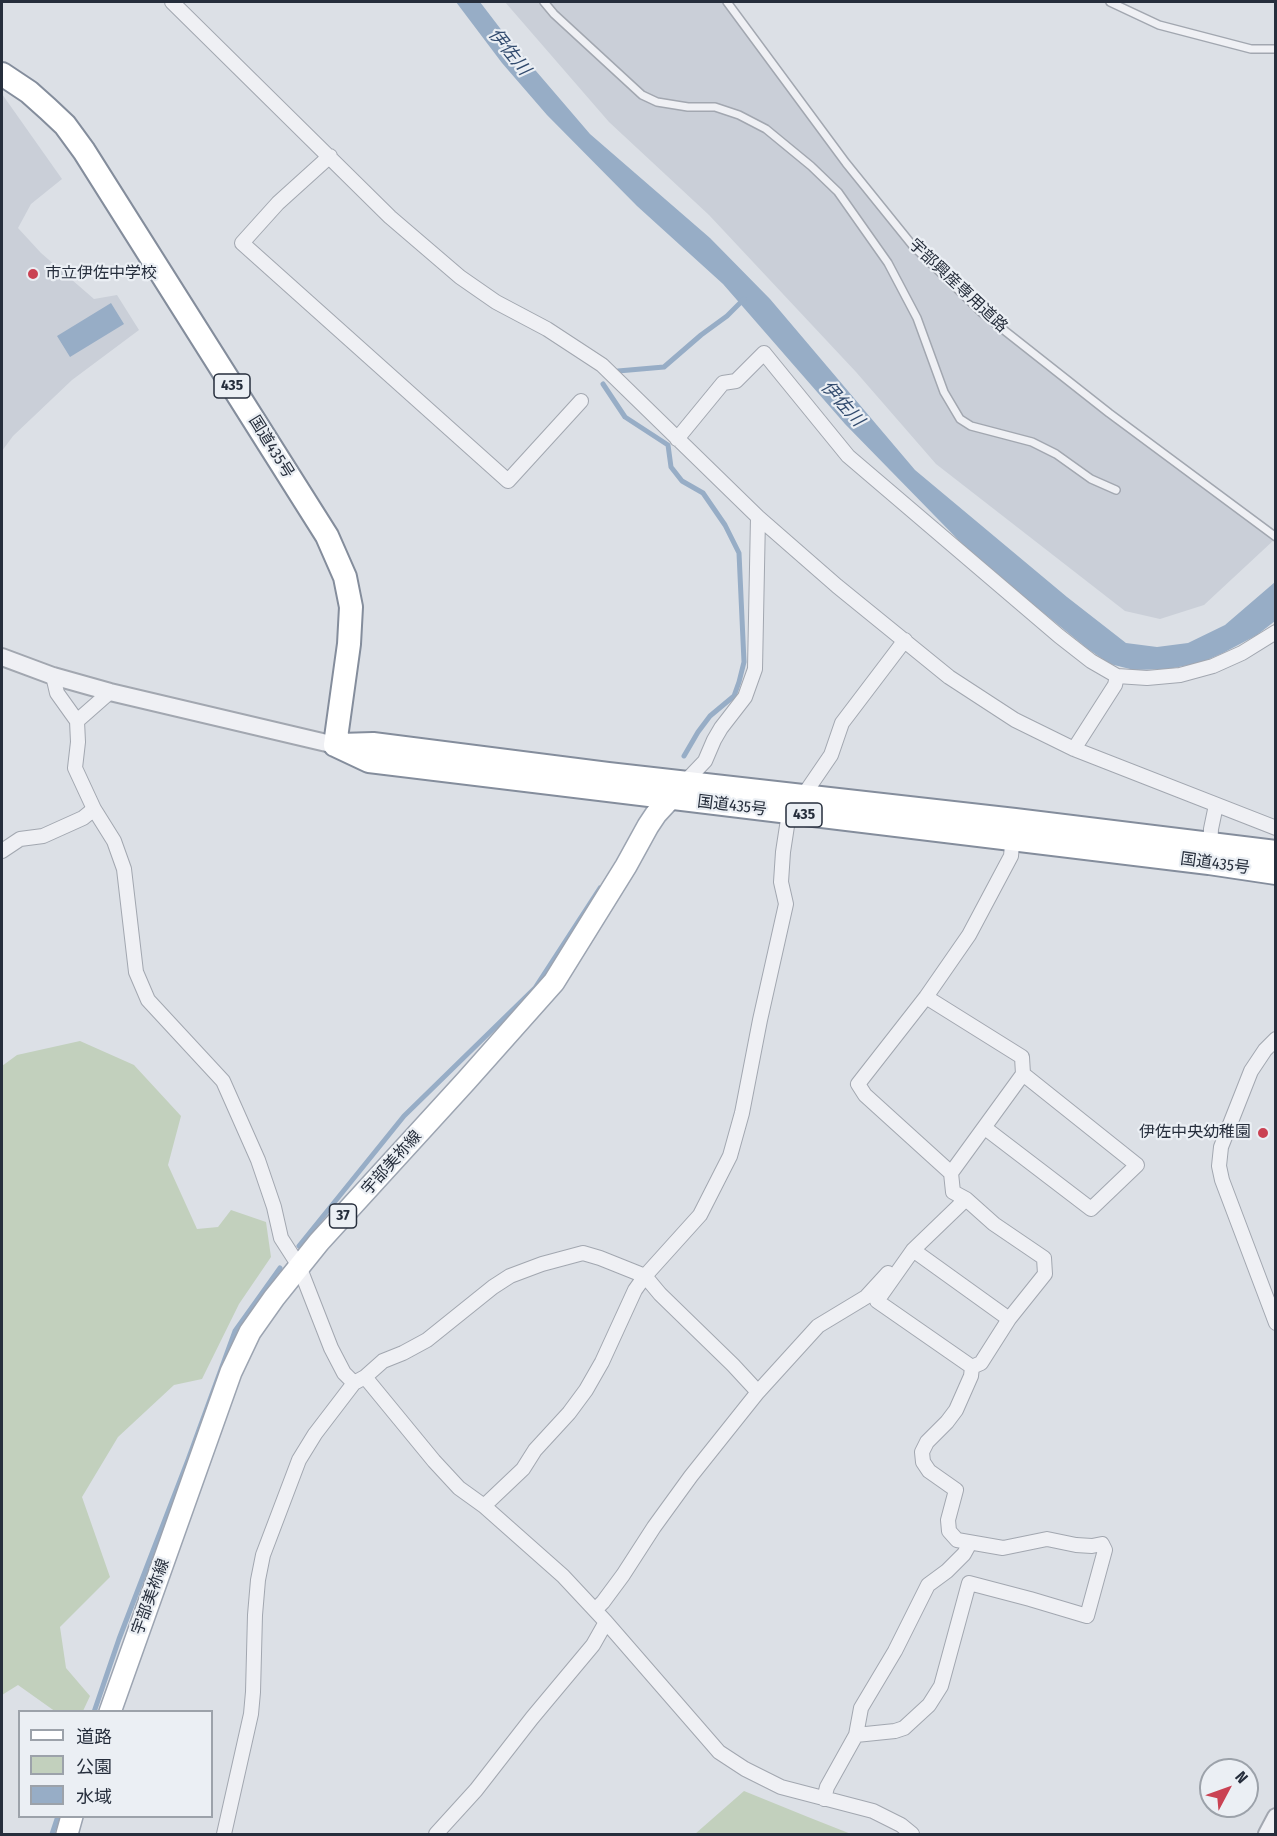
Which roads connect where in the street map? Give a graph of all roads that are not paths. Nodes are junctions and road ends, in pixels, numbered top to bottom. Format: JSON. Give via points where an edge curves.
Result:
{"nodes":[{"id":1,"x":172,"y":2,"type":"edge"},
{"id":2,"x":544,"y":2,"type":"edge"},
{"id":3,"x":727,"y":2,"type":"edge"},
{"id":4,"x":1110,"y":2,"type":"edge"},
{"id":5,"x":1275,"y":49,"type":"edge"},
{"id":6,"x":2,"y":74,"type":"edge"},
{"id":7,"x":330,"y":156,"type":"junction"},
{"id":8,"x":581,"y":401,"type":"dead end"},
{"id":9,"x":677,"y":439,"type":"junction"},
{"id":10,"x":1116,"y":490,"type":"dead end"},
{"id":11,"x":758,"y":517,"type":"junction"},
{"id":12,"x":1275,"y":537,"type":"edge"},
{"id":13,"x":1275,"y":632,"type":"edge"},
{"id":14,"x":905,"y":640,"type":"junction"},
{"id":15,"x":2,"y":657,"type":"edge"},
{"id":16,"x":52,"y":676,"type":"junction"},
{"id":17,"x":1117,"y":676,"type":"junction"},
{"id":18,"x":110,"y":692,"type":"junction"},
{"id":19,"x":77,"y":721,"type":"junction"},
{"id":20,"x":335,"y":745,"type":"junction"},
{"id":21,"x":1074,"y":749,"type":"junction"},
{"id":22,"x":677,"y":791,"type":"junction"},
{"id":23,"x":796,"y":804,"type":"junction"},
{"id":24,"x":1216,"y":805,"type":"junction"},
{"id":25,"x":94,"y":809,"type":"junction"},
{"id":26,"x":1275,"y":828,"type":"edge"},
{"id":27,"x":1014,"y":829,"type":"junction"},
{"id":28,"x":2,"y":851,"type":"edge"},
{"id":29,"x":1275,"y":852,"type":"edge"},
{"id":30,"x":1210,"y":853,"type":"junction"},
{"id":31,"x":1275,"y":873,"type":"edge"},
{"id":32,"x":926,"y":997,"type":"junction"},
{"id":33,"x":1275,"y":1039,"type":"edge"},
{"id":34,"x":1023,"y":1074,"type":"junction"},
{"id":35,"x":985,"y":1128,"type":"junction"},
{"id":36,"x":951,"y":1173,"type":"junction"},
{"id":37,"x":966,"y":1199,"type":"junction"},
{"id":38,"x":913,"y":1250,"type":"junction"},
{"id":39,"x":299,"y":1266,"type":"junction"},
{"id":40,"x":900,"y":1269,"type":"junction"},
{"id":41,"x":645,"y":1276,"type":"junction"},
{"id":42,"x":1009,"y":1319,"type":"junction"},
{"id":43,"x":1275,"y":1323,"type":"edge"},
{"id":44,"x":972,"y":1367,"type":"junction"},
{"id":45,"x":359,"y":1380,"type":"junction"},
{"id":46,"x":758,"y":1392,"type":"junction"},
{"id":47,"x":484,"y":1506,"type":"junction"},
{"id":48,"x":970,"y":1543,"type":"junction"},
{"id":49,"x":595,"y":1610,"type":"junction"},
{"id":50,"x":606,"y":1622,"type":"junction"},
{"id":51,"x":111,"y":1710,"type":"edge"},
{"id":52,"x":856,"y":1735,"type":"junction"},
{"id":53,"x":824,"y":1799,"type":"junction"},
{"id":54,"x":1275,"y":1817,"type":"edge"},
{"id":55,"x":71,"y":1818,"type":"edge"},
{"id":56,"x":67,"y":1834,"type":"edge"},
{"id":57,"x":224,"y":1834,"type":"edge"},
{"id":58,"x":436,"y":1834,"type":"edge"},
{"id":59,"x":912,"y":1834,"type":"edge"},
{"id":60,"x":1267,"y":1834,"type":"edge"}],
"edges":[{"from":1,"to":7,"type":"street"},
{"from":2,"to":10,"type":"lane","via":[[642,95],[657,102],[715,107],[739,115],[766,129],[811,166],[838,192],[888,263],[916,318],[944,392],[960,419],[971,426],[1032,442]]},
{"from":3,"to":12,"type":"lane","name":"宇部興産専用道路","via":[[846,163],[938,271],[981,312],[1081,391]]},
{"from":4,"to":5,"type":"lane","via":[[1159,25],[1251,49]]},
{"from":6,"to":20,"type":"highway","name":"国道435号","number":"435","via":[[48,109],[84,151],[327,536],[345,578],[351,607]]},
{"from":7,"to":8,"type":"street","via":[[278,203],[242,243],[507,482]]},
{"from":7,"to":9,"type":"street","via":[[390,217],[460,277],[602,365]]},
{"from":9,"to":11,"type":"street"},
{"from":9,"to":17,"type":"street","via":[[723,383],[736,381],[764,352],[848,456],[1059,636]]},
{"from":11,"to":14,"type":"street"},
{"from":11,"to":22,"type":"street","via":[[755,669],[745,697],[717,734],[705,762]]},
{"from":13,"to":17,"type":"street","via":[[1213,666],[1180,675]]},
{"from":14,"to":21,"type":"street","via":[[950,677],[1015,720]]},
{"from":14,"to":23,"type":"street","via":[[842,723],[831,754]]},
{"from":15,"to":16,"type":"street"},
{"from":16,"to":18,"type":"street"},
{"from":16,"to":19,"type":"street","via":[[57,693]]},
{"from":17,"to":21,"type":"street"},
{"from":18,"to":19,"type":"street"},
{"from":18,"to":20,"type":"street"},
{"from":19,"to":25,"type":"street","via":[[75,768]]},
{"from":20,"to":22,"type":"highway","name":"国道435号","number":"435","via":[[369,761]]},
{"from":21,"to":24,"type":"street"},
{"from":22,"to":23,"type":"highway","name":"国道435号","number":"435"},
{"from":22,"to":39,"type":"main road","name":"宇部美祢線","number":"37","via":[[648,826],[554,982]]},
{"from":23,"to":27,"type":"highway","name":"国道435号","number":"435"},
{"from":23,"to":41,"type":"street","via":[[783,852],[781,882],[786,904],[730,1156],[700,1215]]},
{"from":24,"to":26,"type":"street"},
{"from":24,"to":30,"type":"street"},
{"from":25,"to":28,"type":"street","via":[[83,818],[43,836],[20,839]]},
{"from":25,"to":39,"type":"street","via":[[114,841],[124,868],[136,972],[148,1000],[223,1081],[258,1160],[281,1239]]},
{"from":27,"to":30,"type":"highway","name":"国道435号","number":"435"},
{"from":27,"to":32,"type":"street","via":[[1011,856],[969,935]]},
{"from":29,"to":30,"type":"highway","name":"国道435号","number":"435"},
{"from":30,"to":31,"type":"highway","name":"国道435号","number":"435"},
{"from":32,"to":34,"type":"street","via":[[1022,1057]]},
{"from":32,"to":36,"type":"street","via":[[858,1084],[865,1095]]},
{"from":33,"to":43,"type":"street","via":[[1251,1071],[1221,1147],[1219,1166]]},
{"from":34,"to":35,"type":"street"},
{"from":34,"to":35,"type":"street","via":[[1137,1165],[1091,1209]]},
{"from":35,"to":36,"type":"street"},
{"from":36,"to":37,"type":"street","via":[[953,1192]]},
{"from":37,"to":38,"type":"street"},
{"from":37,"to":42,"type":"street","via":[[994,1224],[1044,1258],[1045,1274]]},
{"from":38,"to":40,"type":"street"},
{"from":38,"to":42,"type":"street"},
{"from":39,"to":45,"type":"street","via":[[344,1373]]},
{"from":39,"to":51,"type":"main road","name":"宇部美祢線","number":"37","via":[[250,1332],[231,1372]]},
{"from":40,"to":44,"type":"street","via":[[877,1301]]},
{"from":40,"to":46,"type":"street","via":[[889,1271],[867,1297],[818,1326]]},
{"from":41,"to":45,"type":"street","via":[[583,1253],[542,1264],[510,1276],[427,1340],[383,1361]]},
{"from":41,"to":46,"type":"street"},
{"from":41,"to":47,"type":"street","via":[[586,1390],[523,1468]]},
{"from":42,"to":44,"type":"street","via":[[981,1363]]},
{"from":44,"to":48,"type":"street","via":[[956,1410],[922,1452],[928,1471],[956,1490],[949,1531],[957,1540]]},
{"from":45,"to":47,"type":"street","via":[[453,1482]]},
{"from":45,"to":57,"type":"street","via":[[299,1460],[262,1555],[254,1692]]},
{"from":46,"to":49,"type":"street","via":[[690,1476]]},
{"from":47,"to":49,"type":"street"},
{"from":48,"to":52,"type":"street","via":[[964,1554],[928,1585],[861,1708]]},
{"from":48,"to":52,"type":"street","via":[[1003,1548],[1047,1539],[1076,1545],[1102,1544],[1105,1550],[1087,1616],[969,1583],[941,1686],[929,1706],[904,1728]]},
{"from":49,"to":50,"type":"street"},
{"from":50,"to":53,"type":"street","via":[[719,1752],[781,1787]]},
{"from":50,"to":58,"type":"street","via":[[593,1645]]},
{"from":52,"to":53,"type":"street"},
{"from":53,"to":59,"type":"street","via":[[873,1811]]},
{"from":54,"to":60,"type":"street"},
{"from":55,"to":56,"type":"main road"}]}
